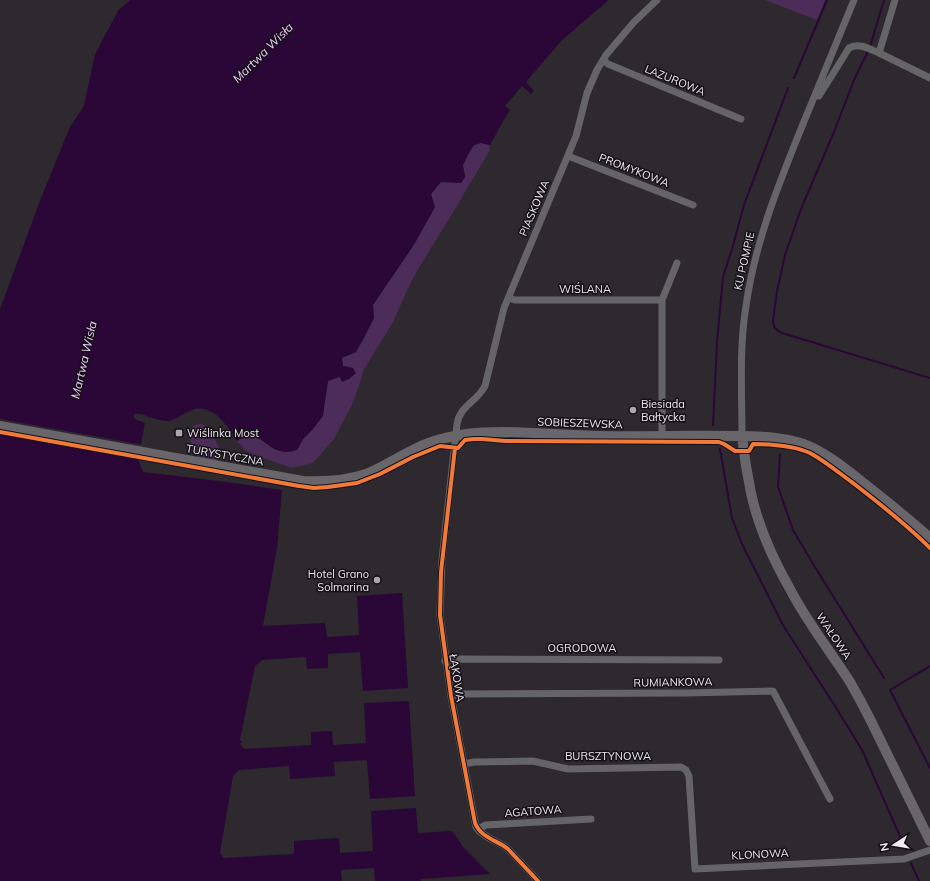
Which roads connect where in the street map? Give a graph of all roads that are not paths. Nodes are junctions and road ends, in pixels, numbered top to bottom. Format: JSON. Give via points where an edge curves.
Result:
{"nodes":[{"id":1,"x":657,"y":0,"type":"edge"},
{"id":2,"x":854,"y":0,"type":"edge"},
{"id":3,"x":895,"y":0,"type":"edge"},
{"id":4,"x":877,"y":52,"type":"junction"},
{"id":5,"x":603,"y":60,"type":"junction"},
{"id":6,"x":930,"y":78,"type":"edge"},
{"id":7,"x":813,"y":100,"type":"junction"},
{"id":8,"x":741,"y":119,"type":"dead end"},
{"id":9,"x":568,"y":156,"type":"junction"},
{"id":10,"x":693,"y":205,"type":"dead end"},
{"id":11,"x":677,"y":263,"type":"dead end"},
{"id":12,"x":509,"y":298,"type":"junction"},
{"id":13,"x":662,"y":300,"type":"junction"},
{"id":14,"x":0,"y":426,"type":"edge"},
{"id":15,"x":456,"y":436,"type":"junction"},
{"id":16,"x":662,"y":436,"type":"junction"},
{"id":17,"x":742,"y":436,"type":"junction"},
{"id":18,"x":303,"y":481,"type":"joint"},
{"id":19,"x":930,"y":538,"type":"edge"},
{"id":20,"x":445,"y":660,"type":"junction"},
{"id":21,"x":719,"y":660,"type":"dead end"},
{"id":22,"x":451,"y":696,"type":"junction"},
{"id":23,"x":464,"y":764,"type":"junction"},
{"id":24,"x":681,"y":767,"type":"joint"},
{"id":25,"x":830,"y":799,"type":"dead end"},
{"id":26,"x":591,"y":819,"type":"dead end"},
{"id":27,"x":478,"y":829,"type":"junction"},
{"id":28,"x":930,"y":841,"type":"edge"},
{"id":29,"x":930,"y":850,"type":"edge"},
{"id":30,"x":538,"y":881,"type":"edge"}],
"edges":[{"from":1,"to":5,"type":"street","name":"PIASKOWA","via":[[634,22]]},
{"from":2,"to":7,"type":"street","name":"KU POMPIE"},
{"from":3,"to":4,"type":"street"},
{"from":4,"to":6,"type":"street","name":"KU POMPIE"},
{"from":4,"to":7,"type":"street","name":"KU POMPIE","via":[[853,45],[816,100]]},
{"from":5,"to":8,"type":"street","name":"LAZUROWA"},
{"from":5,"to":9,"type":"street","name":"PIASKOWA","via":[[591,83]]},
{"from":7,"to":17,"type":"street","name":"KU POMPIE","via":[[787,163],[757,252],[742,336]]},
{"from":9,"to":10,"type":"street","name":"PROMYKOWA"},
{"from":9,"to":12,"type":"street","name":"PIASKOWA"},
{"from":11,"to":13,"type":"street"},
{"from":12,"to":13,"type":"street","name":"WIŚLANA"},
{"from":12,"to":15,"type":"street","name":"PIASKOWA","via":[[502,314],[485,386],[480,395],[461,412]]},
{"from":13,"to":16,"type":"street"},
{"from":14,"to":18,"type":"main road","name":"TURYSTYCZNA"},
{"from":15,"to":16,"type":"main road","name":"SOBIESZEWSKA","via":[[488,432]]},
{"from":15,"to":18,"type":"main road","name":"SOBIESZEWSKA","via":[[418,447],[379,468],[348,479]]},
{"from":15,"to":20,"type":"street","name":"ŁĄKOWA","via":[[441,579],[440,615]]},
{"from":16,"to":17,"type":"main road","name":"SOBIESZEWSKA"},
{"from":17,"to":19,"type":"main road","name":"SOBIESZEWSKA","via":[[783,439],[814,449],[837,462]]},
{"from":17,"to":28,"type":"main road","name":"WAŁOWA","via":[[751,495],[779,568],[790,590],[861,701]]},
{"from":20,"to":21,"type":"street","name":"OGRODOWA"},
{"from":20,"to":22,"type":"street","name":"ŁĄKOWA"},
{"from":22,"to":23,"type":"street","name":"ŁĄKOWA"},
{"from":22,"to":25,"type":"street","name":"RUMIANKOWA","via":[[773,691]]},
{"from":23,"to":24,"type":"street","name":"BURSZTYNOWA","via":[[533,761],[568,769]]},
{"from":23,"to":27,"type":"street","name":"ŁĄKOWA"},
{"from":24,"to":29,"type":"street","name":"KLONOWA","via":[[686,770],[688,776],[695,869],[904,858]]},
{"from":26,"to":27,"type":"street","name":"AGATOWA","via":[[486,825]]},
{"from":27,"to":30,"type":"street","via":[[484,835],[503,844]]}]}
